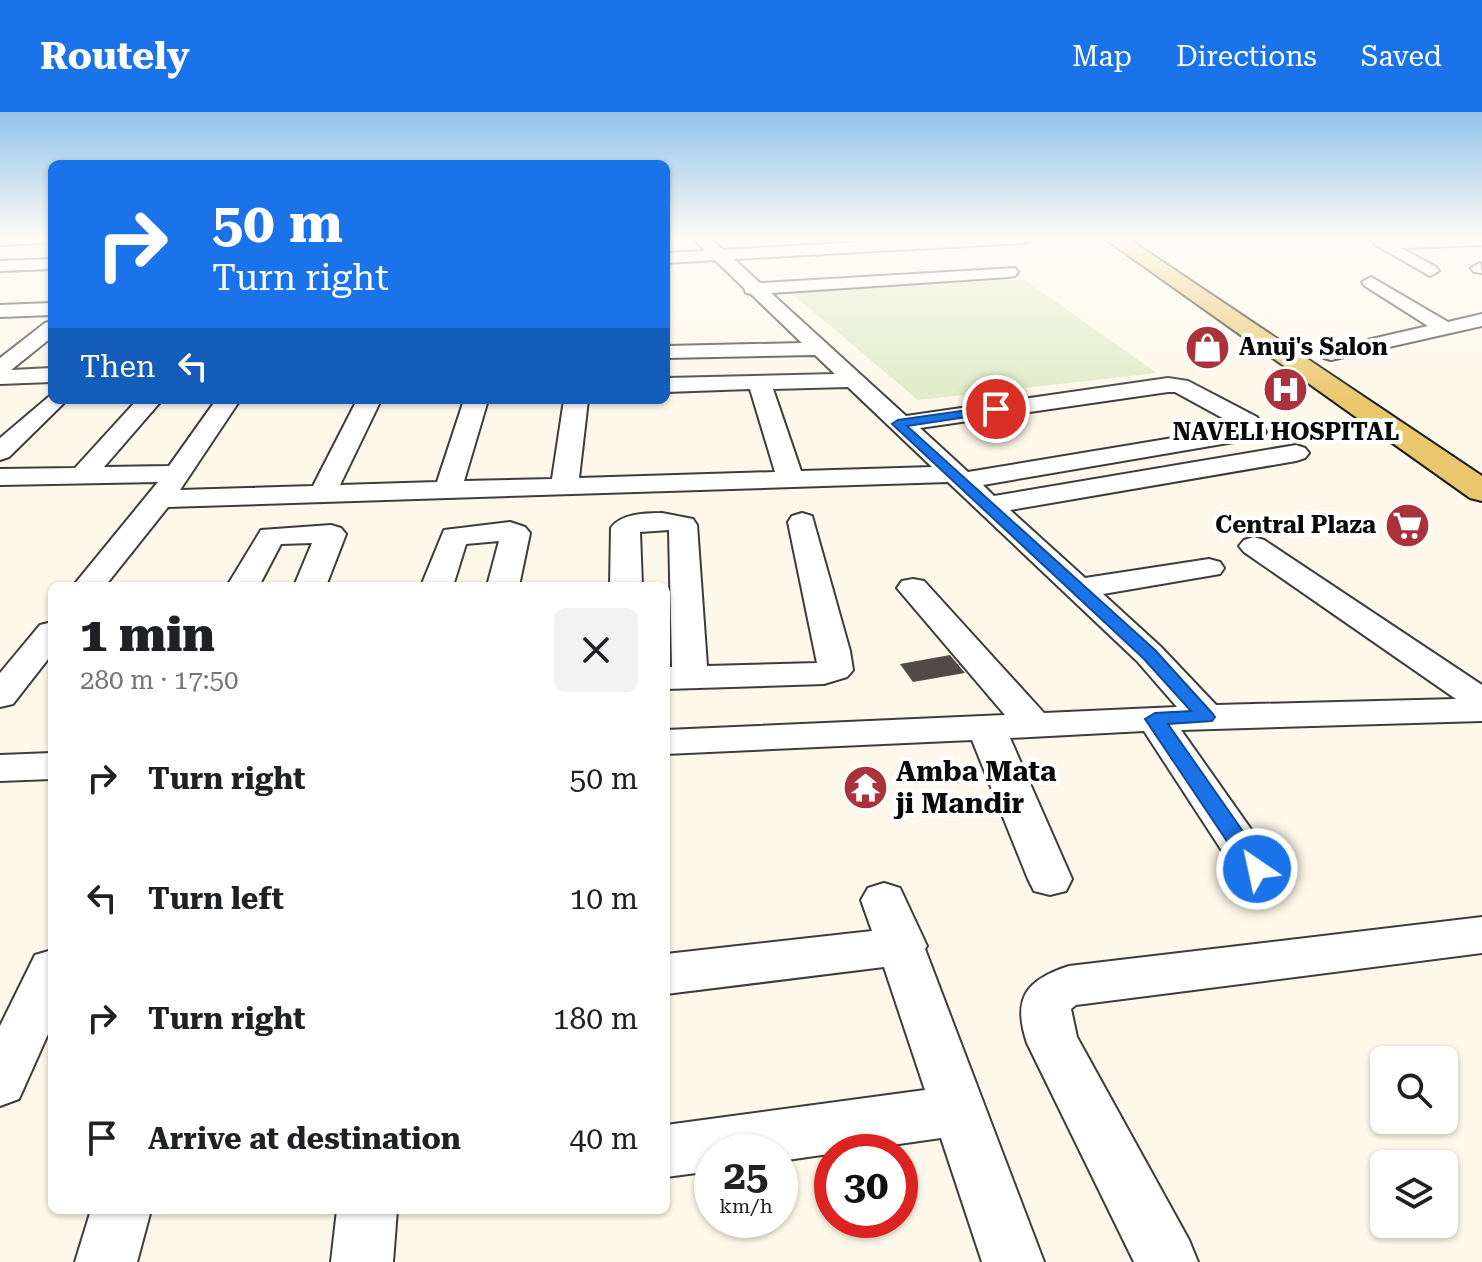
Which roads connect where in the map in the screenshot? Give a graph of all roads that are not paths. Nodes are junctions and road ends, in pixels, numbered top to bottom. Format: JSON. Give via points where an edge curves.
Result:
{"nodes":[{"id":1,"x":755,"y":292,"type":"edge"},
{"id":2,"x":1196,"y":292,"type":"edge"},
{"id":3,"x":1206,"y":292,"type":"edge"},
{"id":4,"x":1231,"y":292,"type":"edge"},
{"id":5,"x":1387,"y":292,"type":"edge"},
{"id":6,"x":48,"y":309,"type":"edge"},
{"id":7,"x":0,"y":311,"type":"edge"},
{"id":8,"x":1278,"y":321,"type":"dead end"},
{"id":9,"x":1477,"y":324,"type":"edge"},
{"id":10,"x":1445,"y":328,"type":"junction"},
{"id":11,"x":48,"y":330,"type":"edge"},
{"id":12,"x":1304,"y":338,"type":"dead end"},
{"id":13,"x":817,"y":349,"type":"junction"},
{"id":14,"x":780,"y":350,"type":"junction"},
{"id":15,"x":704,"y":351,"type":"junction"},
{"id":16,"x":670,"y":352,"type":"edge"},
{"id":17,"x":1331,"y":354,"type":"junction"},
{"id":18,"x":0,"y":368,"type":"edge"},
{"id":19,"x":1356,"y":371,"type":"dead end"},
{"id":20,"x":48,"y":375,"type":"edge"},
{"id":21,"x":0,"y":377,"type":"edge"},
{"id":22,"x":850,"y":380,"type":"junction"},
{"id":23,"x":792,"y":382,"type":"junction"},
{"id":24,"x":670,"y":384,"type":"edge"},
{"id":25,"x":707,"y":384,"type":"junction"},
{"id":26,"x":761,"y":388,"type":"dead end"},
{"id":27,"x":51,"y":404,"type":"edge"},
{"id":28,"x":146,"y":404,"type":"edge"},
{"id":29,"x":225,"y":404,"type":"edge"},
{"id":30,"x":367,"y":404,"type":"edge"},
{"id":31,"x":475,"y":404,"type":"edge"},
{"id":32,"x":575,"y":404,"type":"edge"},
{"id":33,"x":898,"y":424,"type":"junction"},
{"id":34,"x":0,"y":452,"type":"edge"},
{"id":35,"x":1296,"y":453,"type":"dead end"},
{"id":36,"x":177,"y":474,"type":"junction"},
{"id":37,"x":82,"y":476,"type":"junction"},
{"id":38,"x":0,"y":477,"type":"edge"},
{"id":39,"x":1481,"y":477,"type":"edge"},
{"id":40,"x":958,"y":478,"type":"junction"},
{"id":41,"x":790,"y":479,"type":"junction"},
{"id":42,"x":564,"y":487,"type":"junction"},
{"id":43,"x":448,"y":490,"type":"junction"},
{"id":44,"x":322,"y":494,"type":"junction"},
{"id":45,"x":160,"y":499,"type":"junction"},
{"id":46,"x":988,"y":505,"type":"junction"},
{"id":47,"x":802,"y":522,"type":"dead end"},
{"id":48,"x":1254,"y":546,"type":"dead end"},
{"id":49,"x":1209,"y":568,"type":"dead end"},
{"id":50,"x":92,"y":582,"type":"edge"},
{"id":51,"x":245,"y":582,"type":"edge"},
{"id":52,"x":312,"y":582,"type":"edge"},
{"id":53,"x":438,"y":582,"type":"edge"},
{"id":54,"x":504,"y":582,"type":"edge"},
{"id":55,"x":626,"y":582,"type":"edge"},
{"id":56,"x":913,"y":588,"type":"dead end"},
{"id":57,"x":1078,"y":588,"type":"junction"},
{"id":58,"x":48,"y":637,"type":"edge"},
{"id":59,"x":678,"y":678,"type":"edge"},
{"id":60,"x":0,"y":696,"type":"edge"},
{"id":61,"x":1482,"y":701,"type":"edge"},
{"id":62,"x":1482,"y":710,"type":"edge"},
{"id":63,"x":1206,"y":717,"type":"junction"},
{"id":64,"x":1155,"y":719,"type":"junction"},
{"id":65,"x":1033,"y":724,"type":"junction"},
{"id":66,"x":986,"y":727,"type":"junction"},
{"id":67,"x":670,"y":742,"type":"edge"},
{"id":68,"x":48,"y":766,"type":"edge"},
{"id":69,"x":0,"y":768,"type":"edge"},
{"id":70,"x":1257,"y":869,"type":"dead end"},
{"id":71,"x":1050,"y":879,"type":"dead end"},
{"id":72,"x":1482,"y":935,"type":"edge"},
{"id":73,"x":670,"y":973,"type":"edge"},
{"id":74,"x":48,"y":978,"type":"edge"},
{"id":75,"x":0,"y":1082,"type":"edge"},
{"id":76,"x":961,"y":1110,"type":"junction"},
{"id":77,"x":670,"y":1150,"type":"edge"},
{"id":78,"x":120,"y":1214,"type":"edge"},
{"id":79,"x":367,"y":1214,"type":"edge"},
{"id":80,"x":106,"y":1262,"type":"edge"},
{"id":81,"x":362,"y":1262,"type":"edge"},
{"id":82,"x":1013,"y":1262,"type":"edge"},
{"id":83,"x":1167,"y":1262,"type":"edge"}],
"edges":[{"from":1,"to":13,"type":"street"},
{"from":2,"to":39,"type":"main road"},
{"from":3,"to":39,"type":"main road"},
{"from":4,"to":8,"type":"main road"},
{"from":5,"to":10,"type":"street"},
{"from":6,"to":7,"type":"street"},
{"from":9,"to":10,"type":"street"},
{"from":10,"to":17,"type":"street"},
{"from":11,"to":18,"type":"street"},
{"from":12,"to":17,"type":"main road"},
{"from":13,"to":14,"type":"street"},
{"from":13,"to":22,"type":"street"},
{"from":14,"to":15,"type":"street"},
{"from":14,"to":23,"type":"street"},
{"from":15,"to":16,"type":"street"},
{"from":15,"to":25,"type":"street"},
{"from":17,"to":19,"type":"main road"},
{"from":20,"to":21,"type":"street"},
{"from":22,"to":23,"type":"street"},
{"from":22,"to":33,"type":"street"},
{"from":23,"to":25,"type":"street"},
{"from":24,"to":25,"type":"street"},
{"from":26,"to":41,"type":"street"},
{"from":27,"to":34,"type":"street"},
{"from":28,"to":37,"type":"street"},
{"from":29,"to":36,"type":"street"},
{"from":30,"to":44,"type":"street"},
{"from":31,"to":43,"type":"street"},
{"from":32,"to":42,"type":"street"},
{"from":33,"to":40,"type":"street"},
{"from":33,"to":40,"type":"street","via":[[1168,385],[1180,386],[1253,426],[1254,432]]},
{"from":35,"to":46,"type":"street"},
{"from":36,"to":37,"type":"street"},
{"from":36,"to":45,"type":"street"},
{"from":37,"to":38,"type":"street"},
{"from":40,"to":41,"type":"street"},
{"from":40,"to":46,"type":"street"},
{"from":41,"to":42,"type":"street"},
{"from":42,"to":43,"type":"street"},
{"from":43,"to":44,"type":"street"},
{"from":44,"to":45,"type":"street"},
{"from":45,"to":50,"type":"street"},
{"from":46,"to":57,"type":"street"},
{"from":47,"to":59,"type":"street","via":[[835,670]]},
{"from":48,"to":61,"type":"street"},
{"from":49,"to":57,"type":"street"},
{"from":51,"to":52,"type":"street","via":[[271,536],[331,534]]},
{"from":53,"to":54,"type":"street","via":[[454,536],[510,531],[515,533]]},
{"from":55,"to":59,"type":"street","via":[[625,528],[638,523],[683,525]]},
{"from":56,"to":65,"type":"street"},
{"from":57,"to":63,"type":"street"},
{"from":58,"to":60,"type":"street"},
{"from":62,"to":63,"type":"street"},
{"from":63,"to":64,"type":"street"},
{"from":64,"to":65,"type":"street"},
{"from":64,"to":70,"type":"street"},
{"from":65,"to":66,"type":"street"},
{"from":66,"to":67,"type":"street"},
{"from":66,"to":71,"type":"street"},
{"from":68,"to":69,"type":"street"},
{"from":72,"to":83,"type":"street","via":[[1053,992],[1045,1004],[1053,1043]]},
{"from":73,"to":76,"type":"street","via":[[893,923]]},
{"from":74,"to":75,"type":"street"},
{"from":76,"to":77,"type":"street"},
{"from":76,"to":82,"type":"street"},
{"from":78,"to":80,"type":"street"},
{"from":79,"to":81,"type":"street"}]}
